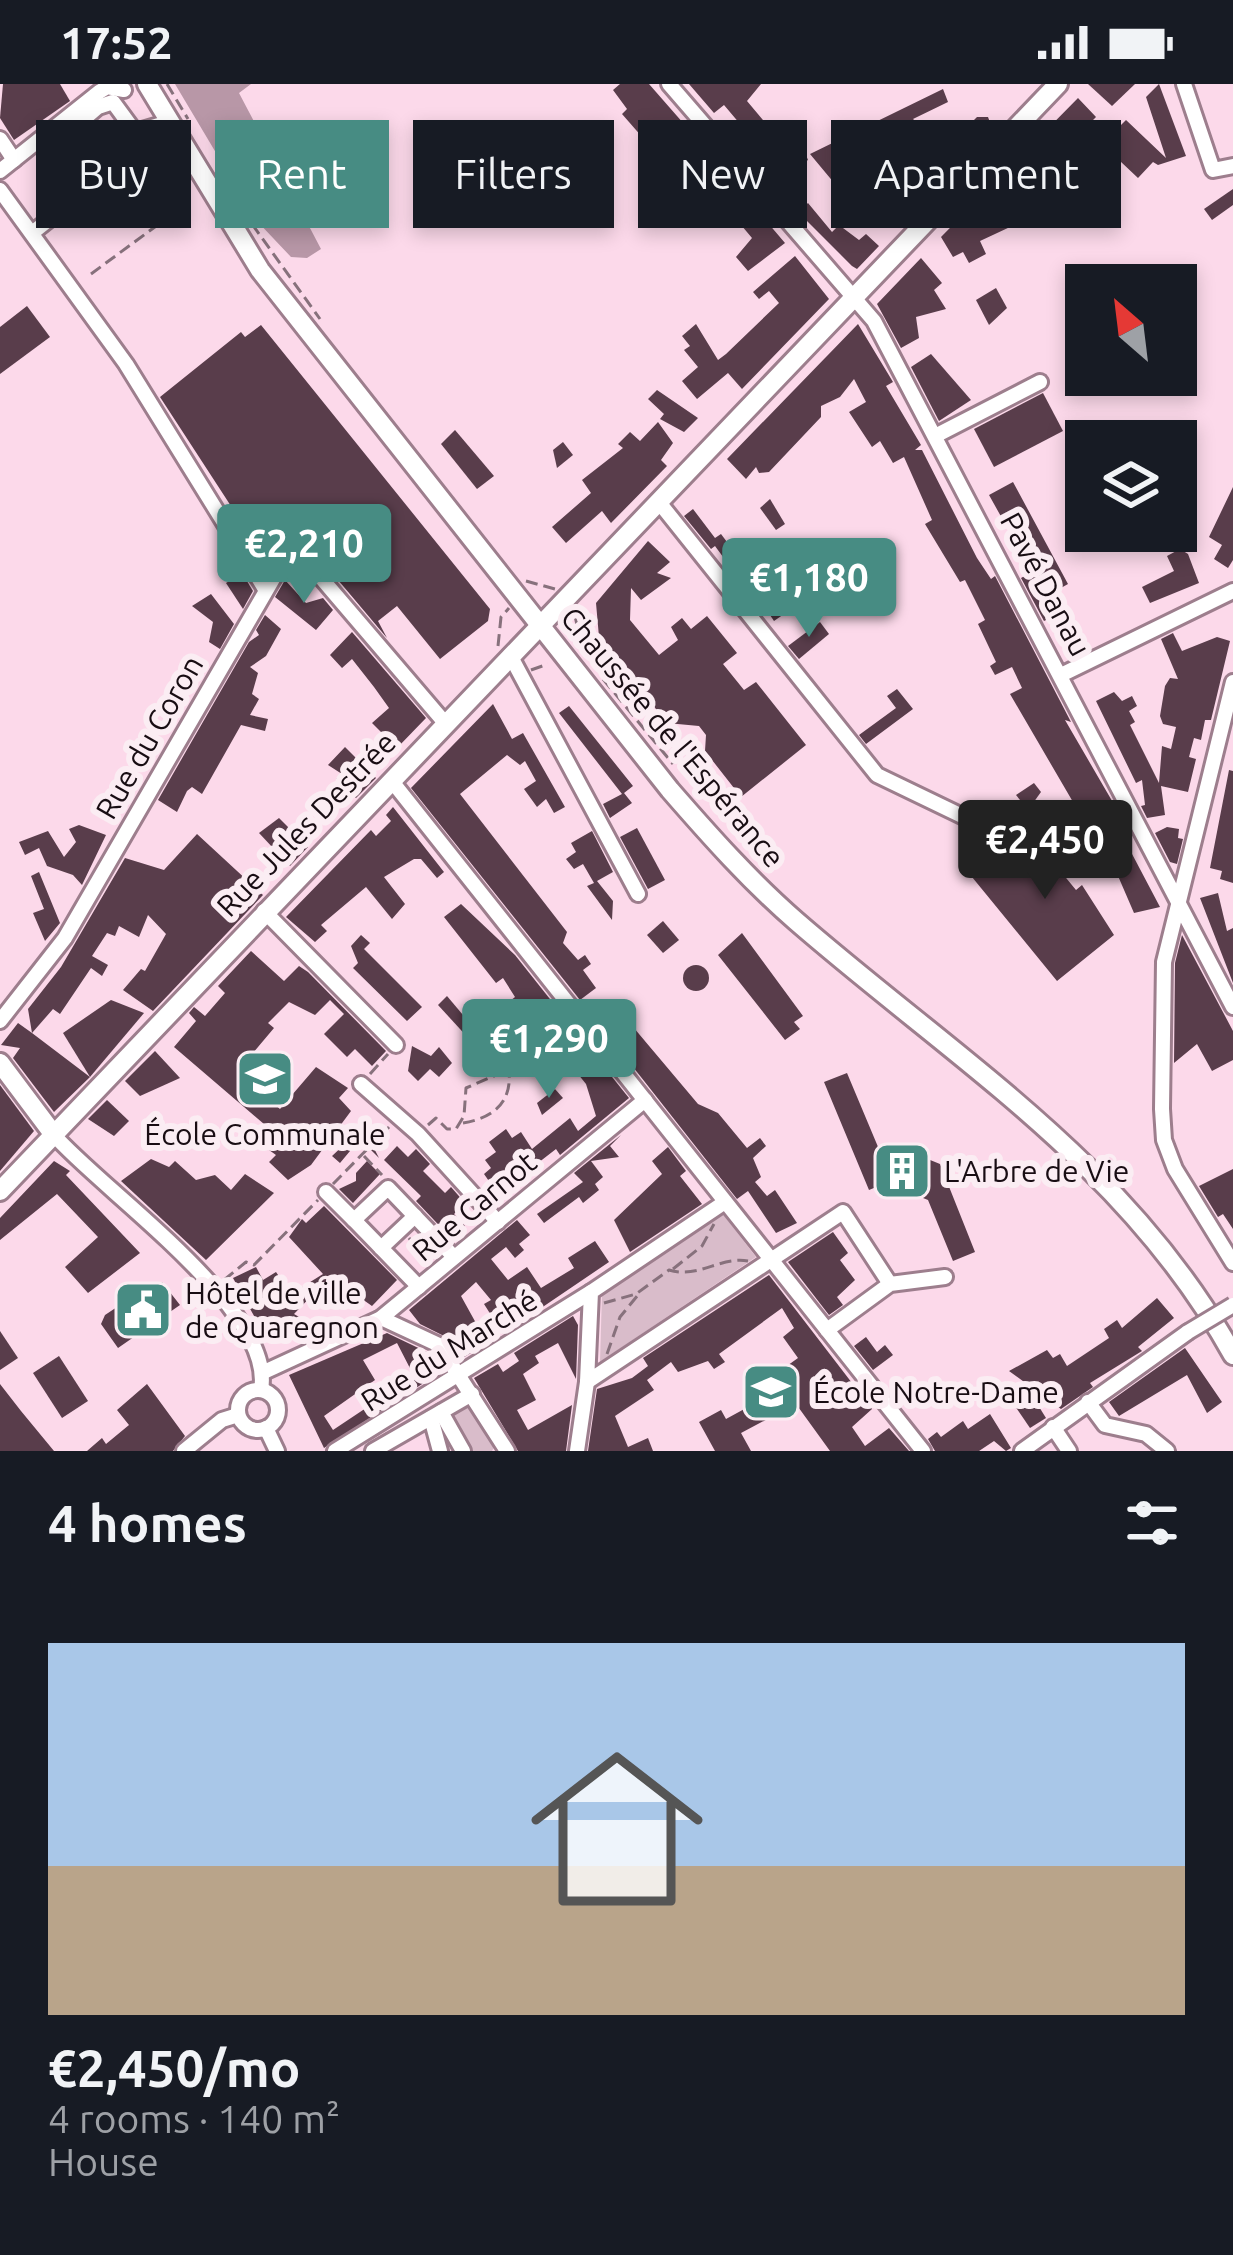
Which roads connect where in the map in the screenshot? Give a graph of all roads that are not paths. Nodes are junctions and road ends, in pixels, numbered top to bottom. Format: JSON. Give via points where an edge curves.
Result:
{"nodes":[{"id":1,"x":147,"y":84,"type":"edge"},
{"id":2,"x":670,"y":84,"type":"edge"},
{"id":3,"x":1058,"y":84,"type":"edge"},
{"id":4,"x":1184,"y":84,"type":"edge"},
{"id":5,"x":122,"y":92,"type":"edge"},
{"id":6,"x":83,"y":120,"type":"edge"},
{"id":7,"x":177,"y":120,"type":"edge"},
{"id":8,"x":0,"y":139,"type":"edge"},
{"id":9,"x":191,"y":144,"type":"edge"},
{"id":10,"x":14,"y":160,"type":"junction"},
{"id":11,"x":1233,"y":166,"type":"edge"},
{"id":12,"x":0,"y":171,"type":"edge"},
{"id":13,"x":0,"y":190,"type":"edge"},
{"id":14,"x":38,"y":228,"type":"edge"},
{"id":15,"x":32,"y":233,"type":"junction"},
{"id":16,"x":853,"y":298,"type":"junction"},
{"id":17,"x":1040,"y":382,"type":"dead end"},
{"id":18,"x":938,"y":435,"type":"junction"},
{"id":19,"x":658,"y":501,"type":"junction"},
{"id":20,"x":265,"y":589,"type":"junction"},
{"id":21,"x":1233,"y":591,"type":"edge"},
{"id":22,"x":538,"y":625,"type":"junction"},
{"id":23,"x":508,"y":657,"type":"junction"},
{"id":24,"x":1063,"y":674,"type":"junction"},
{"id":25,"x":1233,"y":682,"type":"edge"},
{"id":26,"x":445,"y":723,"type":"junction"},
{"id":27,"x":391,"y":780,"type":"junction"},
{"id":28,"x":989,"y":829,"type":"dead end"},
{"id":29,"x":638,"y":894,"type":"dead end"},
{"id":30,"x":1178,"y":902,"type":"junction"},
{"id":31,"x":264,"y":911,"type":"junction"},
{"id":32,"x":1233,"y":1007,"type":"edge"},
{"id":33,"x":0,"y":1021,"type":"edge"},
{"id":34,"x":396,"y":1045,"type":"road end"},
{"id":35,"x":1,"y":1065,"type":"edge"},
{"id":36,"x":361,"y":1084,"type":"road end"},
{"id":37,"x":645,"y":1100,"type":"junction"},
{"id":38,"x":54,"y":1135,"type":"junction"},
{"id":39,"x":0,"y":1191,"type":"edge"},
{"id":40,"x":326,"y":1192,"type":"road end"},
{"id":41,"x":720,"y":1205,"type":"junction"},
{"id":42,"x":415,"y":1216,"type":"junction"},
{"id":43,"x":354,"y":1220,"type":"junction"},
{"id":44,"x":498,"y":1222,"type":"junction"},
{"id":45,"x":381,"y":1248,"type":"junction"},
{"id":46,"x":454,"y":1257,"type":"junction"},
{"id":47,"x":1233,"y":1263,"type":"edge"},
{"id":48,"x":764,"y":1264,"type":"junction"},
{"id":49,"x":945,"y":1276,"type":"dead end"},
{"id":50,"x":890,"y":1284,"type":"junction"},
{"id":51,"x":418,"y":1287,"type":"junction"},
{"id":52,"x":591,"y":1297,"type":"junction"},
{"id":53,"x":1233,"y":1305,"type":"edge"},
{"id":54,"x":381,"y":1318,"type":"junction"},
{"id":55,"x":827,"y":1330,"type":"junction"},
{"id":56,"x":1233,"y":1355,"type":"edge"},
{"id":57,"x":265,"y":1372,"type":"junction"},
{"id":58,"x":462,"y":1374,"type":"junction"},
{"id":59,"x":586,"y":1382,"type":"junction"},
{"id":60,"x":261,"y":1390,"type":"junction"},
{"id":61,"x":472,"y":1394,"type":"junction"},
{"id":62,"x":1088,"y":1402,"type":"junction"},
{"id":63,"x":238,"y":1415,"type":"junction"},
{"id":64,"x":436,"y":1415,"type":"junction"},
{"id":65,"x":1053,"y":1427,"type":"junction"},
{"id":66,"x":266,"y":1429,"type":"junction"},
{"id":67,"x":503,"y":1450,"type":"edge"},
{"id":68,"x":184,"y":1451,"type":"edge"},
{"id":69,"x":277,"y":1451,"type":"edge"},
{"id":70,"x":335,"y":1451,"type":"edge"},
{"id":71,"x":374,"y":1451,"type":"edge"},
{"id":72,"x":440,"y":1451,"type":"edge"},
{"id":73,"x":463,"y":1451,"type":"edge"},
{"id":74,"x":578,"y":1451,"type":"edge"},
{"id":75,"x":923,"y":1451,"type":"edge"},
{"id":76,"x":1022,"y":1451,"type":"edge"},
{"id":77,"x":1069,"y":1451,"type":"edge"},
{"id":78,"x":1167,"y":1451,"type":"edge"}],
"edges":[{"from":1,"to":7,"type":"main road","name":"Chaussée de l'Espérance"},
{"from":2,"to":16,"type":"street","name":"Pavé Danau"},
{"from":3,"to":16,"type":"main road","name":"Rue Jules Destrée"},
{"from":4,"to":11,"type":"street","via":[[1214,170]]},
{"from":5,"to":6,"type":"street"},
{"from":5,"to":10,"type":"street","via":[[99,92]]},
{"from":8,"to":10,"type":"street"},
{"from":9,"to":22,"type":"main road","name":"Chaussée de l'Espérance","via":[[260,270]]},
{"from":10,"to":12,"type":"street"},
{"from":13,"to":15,"type":"street"},
{"from":14,"to":15,"type":"street"},
{"from":15,"to":20,"type":"street","via":[[126,364]]},
{"from":16,"to":18,"type":"street","name":"Pavé Danau"},
{"from":16,"to":19,"type":"main road","name":"Rue Jules Destrée"},
{"from":17,"to":18,"type":"street"},
{"from":18,"to":24,"type":"street","name":"Pavé Danau"},
{"from":19,"to":22,"type":"main road","name":"Rue Jules Destrée"},
{"from":19,"to":28,"type":"street","via":[[877,775]]},
{"from":20,"to":26,"type":"street","name":"Rue du Coron","via":[[278,562],[299,552]]},
{"from":20,"to":33,"type":"street","name":"Rue du Coron","via":[[64,938]]},
{"from":21,"to":24,"type":"street"},
{"from":22,"to":23,"type":"main road","name":"Rue Jules Destrée"},
{"from":22,"to":56,"type":"main road","name":"Chaussée de l'Espérance","via":[[735,864],[1114,1188],[1168,1253]]},
{"from":23,"to":26,"type":"main road","name":"Rue Jules Destrée"},
{"from":23,"to":29,"type":"street"},
{"from":24,"to":30,"type":"street","name":"Pavé Danau"},
{"from":25,"to":30,"type":"street"},
{"from":26,"to":27,"type":"main road","name":"Rue Jules Destrée"},
{"from":27,"to":31,"type":"main road","name":"Rue Jules Destrée"},
{"from":27,"to":37,"type":"street"},
{"from":30,"to":32,"type":"street","name":"Pavé Danau"},
{"from":30,"to":47,"type":"street","via":[[1162,988],[1164,1140]]},
{"from":31,"to":34,"type":"street"},
{"from":31,"to":38,"type":"main road","name":"Rue Jules Destrée"},
{"from":35,"to":38,"type":"main road"},
{"from":36,"to":44,"type":"street"},
{"from":37,"to":41,"type":"street"},
{"from":37,"to":44,"type":"street","name":"Rue Carnot"},
{"from":38,"to":39,"type":"main road","name":"Rue Jules Destrée"},
{"from":38,"to":57,"type":"street","via":[[213,1289],[254,1340]]},
{"from":40,"to":43,"type":"street"},
{"from":41,"to":48,"type":"street"},
{"from":41,"to":52,"type":"street","name":"Rue du Marché"},
{"from":42,"to":43,"type":"street","via":[[388,1188]]},
{"from":42,"to":45,"type":"street"},
{"from":42,"to":46,"type":"street"},
{"from":43,"to":45,"type":"street"},
{"from":44,"to":46,"type":"street","name":"Rue Carnot"},
{"from":45,"to":51,"type":"street"},
{"from":46,"to":51,"type":"street","name":"Rue Carnot"},
{"from":48,"to":50,"type":"street","via":[[843,1213]]},
{"from":48,"to":55,"type":"street"},
{"from":48,"to":59,"type":"street"},
{"from":49,"to":50,"type":"street"},
{"from":50,"to":55,"type":"street"},
{"from":51,"to":54,"type":"street","name":"Rue Carnot"},
{"from":52,"to":58,"type":"street","name":"Rue du Marché"},
{"from":52,"to":59,"type":"street"},
{"from":53,"to":62,"type":"street","bridge":true},
{"from":54,"to":57,"type":"street","name":"Rue Carnot"},
{"from":54,"to":58,"type":"street","via":[[439,1345]]},
{"from":55,"to":75,"type":"street"},
{"from":57,"to":60,"type":"street"},
{"from":58,"to":61,"type":"street"},
{"from":58,"to":70,"type":"street","name":"Rue du Marché"},
{"from":59,"to":74,"type":"street"},
{"from":60,"to":63,"type":"street","via":[[243,1396]]},
{"from":60,"to":66,"type":"street","via":[[278,1407]]},
{"from":61,"to":64,"type":"street","name":"Rue du Marché"},
{"from":61,"to":67,"type":"street"},
{"from":62,"to":65,"type":"street"},
{"from":62,"to":78,"type":"street","via":[[1105,1425],[1146,1433]]},
{"from":63,"to":66,"type":"street","via":[[248,1427]]},
{"from":63,"to":68,"type":"street"},
{"from":64,"to":71,"type":"street","name":"Rue du Marché"},
{"from":64,"to":72,"type":"street"},
{"from":64,"to":73,"type":"street"},
{"from":65,"to":76,"type":"street"},
{"from":65,"to":77,"type":"street"},
{"from":66,"to":69,"type":"street"}]}
